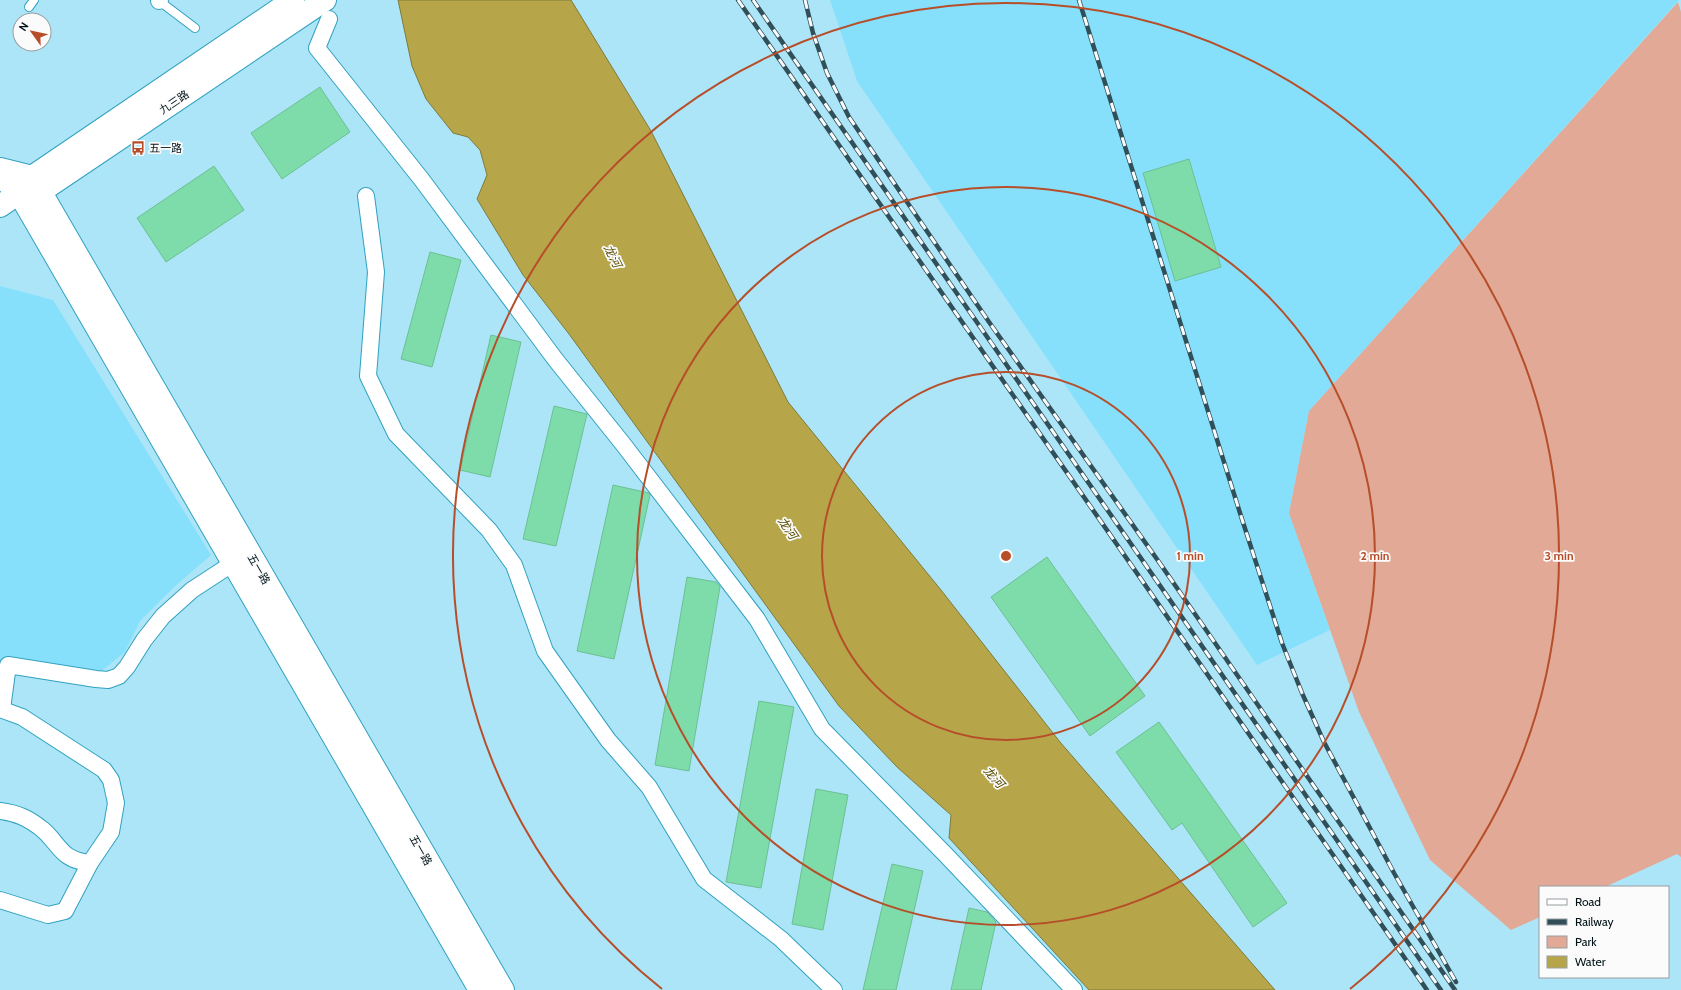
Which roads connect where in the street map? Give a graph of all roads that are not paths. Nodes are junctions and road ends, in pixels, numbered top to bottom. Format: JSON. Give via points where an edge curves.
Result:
{"nodes":[{"id":1,"x":159,"y":0,"type":"edge"},
{"id":2,"x":293,"y":0,"type":"edge"},
{"id":3,"x":327,"y":10,"type":"edge"},
{"id":4,"x":195,"y":28,"type":"dead end"},
{"id":5,"x":0,"y":169,"type":"edge"},
{"id":6,"x":0,"y":176,"type":"edge"},
{"id":7,"x":30,"y":187,"type":"junction"},
{"id":8,"x":366,"y":196,"type":"dead end"},
{"id":9,"x":0,"y":206,"type":"edge"},
{"id":10,"x":241,"y":558,"type":"junction"},
{"id":11,"x":4,"y":665,"type":"edge"},
{"id":12,"x":1,"y":709,"type":"edge"},
{"id":13,"x":0,"y":811,"type":"edge"},
{"id":14,"x":90,"y":863,"type":"junction"},
{"id":15,"x":0,"y":900,"type":"edge"},
{"id":16,"x":480,"y":990,"type":"edge"},
{"id":17,"x":503,"y":990,"type":"edge"},
{"id":18,"x":834,"y":990,"type":"edge"},
{"id":19,"x":1074,"y":990,"type":"edge"}],
"edges":[{"from":1,"to":4,"type":"lane"},
{"from":2,"to":7,"type":"main road","name":"九三路"},
{"from":3,"to":7,"type":"main road","name":"九三路"},
{"from":3,"to":19,"type":"street","via":[[317,48],[422,180],[540,341],[623,444],[757,619],[822,729]]},
{"from":5,"to":7,"type":"main road"},
{"from":6,"to":7,"type":"main road","name":"五一路"},
{"from":7,"to":9,"type":"main road","name":"九三路"},
{"from":7,"to":10,"type":"main road","name":"五一路"},
{"from":8,"to":18,"type":"street","via":[[376,272],[368,376],[396,434],[489,530],[514,565],[545,651],[608,740],[648,787],[704,879],[781,939]]},
{"from":10,"to":11,"type":"street","via":[[192,590],[163,616],[119,676],[108,680],[96,679]]},
{"from":10,"to":16,"type":"main road","name":"五一路"},
{"from":10,"to":17,"type":"main road","name":"五一路"},
{"from":11,"to":12,"type":"street"},
{"from":12,"to":14,"type":"street","via":[[22,717],[46,731],[104,770],[111,780],[116,803],[111,832]]},
{"from":13,"to":14,"type":"street","via":[[17,813],[42,829],[61,852],[80,862]]},
{"from":14,"to":15,"type":"street","via":[[65,911],[48,915]]}]}
